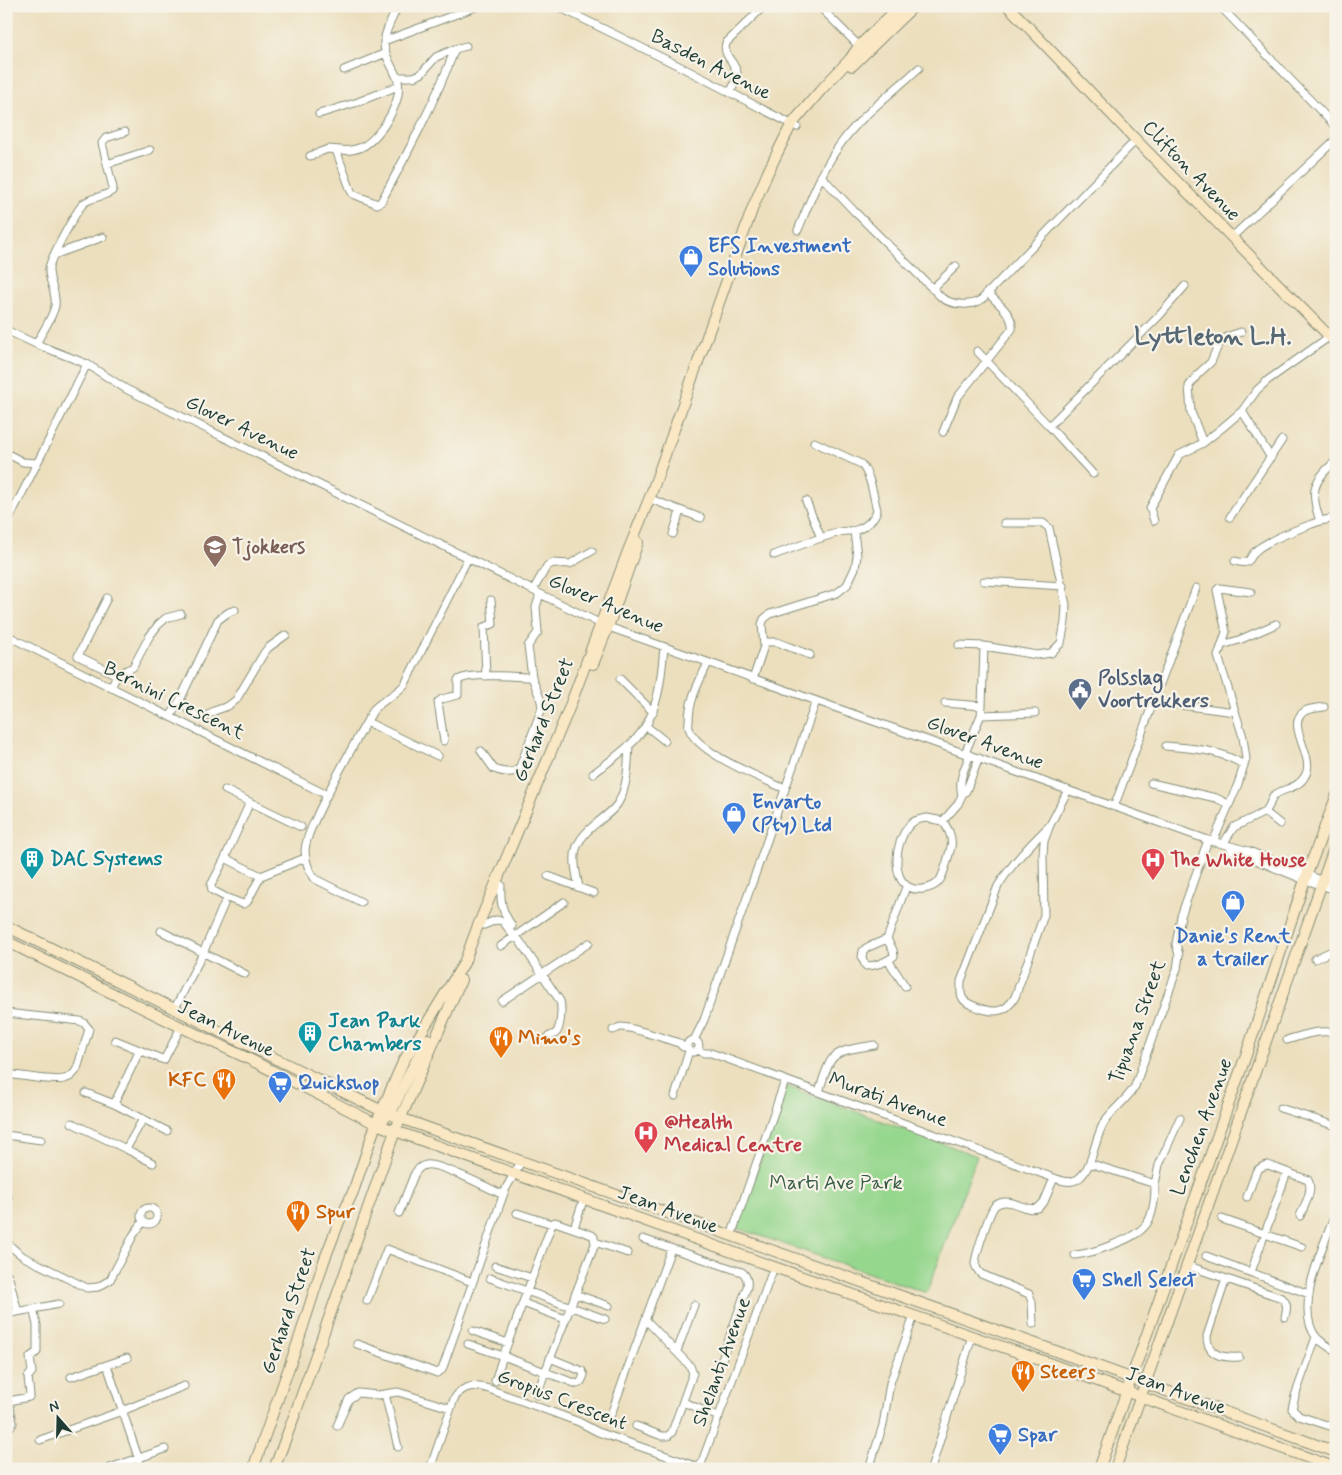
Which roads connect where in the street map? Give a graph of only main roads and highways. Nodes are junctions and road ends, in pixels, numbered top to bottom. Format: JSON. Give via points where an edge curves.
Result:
{"nodes":[{"id":1,"x":900,"y":6,"type":"edge"},
{"id":2,"x":914,"y":6,"type":"edge"},
{"id":3,"x":1003,"y":6,"type":"edge"},
{"id":4,"x":1008,"y":6,"type":"edge"},
{"id":5,"x":1023,"y":22,"type":"junction"},
{"id":6,"x":862,"y":49,"type":"junction"},
{"id":7,"x":794,"y":126,"type":"junction"},
{"id":8,"x":1333,"y":340,"type":"edge"},
{"id":9,"x":604,"y":625,"type":"junction"},
{"id":10,"x":1336,"y":797,"type":"edge"},
{"id":11,"x":1336,"y":843,"type":"edge"},
{"id":12,"x":6,"y":926,"type":"edge"},
{"id":13,"x":6,"y":941,"type":"edge"},
{"id":14,"x":155,"y":999,"type":"junction"},
{"id":15,"x":444,"y":1018,"type":"junction"},
{"id":16,"x":238,"y":1054,"type":"junction"},
{"id":17,"x":386,"y":1112,"type":"junction"},
{"id":18,"x":400,"y":1118,"type":"junction"},
{"id":19,"x":376,"y":1124,"type":"junction"},
{"id":20,"x":395,"y":1131,"type":"junction"},
{"id":21,"x":998,"y":1331,"type":"junction"},
{"id":22,"x":1017,"y":1352,"type":"junction"},
{"id":23,"x":1131,"y":1378,"type":"junction"},
{"id":24,"x":1145,"y":1383,"type":"junction"},
{"id":25,"x":1127,"y":1392,"type":"junction"},
{"id":26,"x":1140,"y":1397,"type":"junction"},
{"id":27,"x":1224,"y":1412,"type":"junction"},
{"id":28,"x":1258,"y":1440,"type":"junction"},
{"id":29,"x":1336,"y":1452,"type":"edge"},
{"id":30,"x":1336,"y":1468,"type":"edge"},
{"id":31,"x":253,"y":1469,"type":"edge"},
{"id":32,"x":274,"y":1469,"type":"edge"},
{"id":33,"x":1099,"y":1469,"type":"edge"},
{"id":34,"x":1115,"y":1469,"type":"edge"}],
"edges":[{"from":1,"to":6,"type":"main road","name":"Gerhard Street"},
{"from":2,"to":6,"type":"main road","name":"Gerhard Street"},
{"from":3,"to":5,"type":"main road","name":"Clifton Avenue"},
{"from":4,"to":5,"type":"main road","name":"Clifton Avenue"},
{"from":5,"to":8,"type":"main road","name":"Clifton Avenue"},
{"from":6,"to":7,"type":"main road","name":"Gerhard Street","via":[[821,90]]},
{"from":7,"to":9,"type":"main road","name":"Gerhard Street","via":[[758,206],[653,500]]},
{"from":7,"to":9,"type":"main road","name":"Gerhard Street","via":[[753,207],[634,533]]},
{"from":9,"to":15,"type":"main road","name":"Gerhard Street","via":[[501,885]]},
{"from":9,"to":17,"type":"main road","name":"Gerhard Street","via":[[464,963],[403,1062]]},
{"from":10,"to":23,"type":"main road","name":"Lenchen Avenue"},
{"from":11,"to":24,"type":"main road","name":"Lenchen Avenue"},
{"from":12,"to":14,"type":"main road","name":"Jean Avenue"},
{"from":13,"to":16,"type":"main road","name":"Jean Avenue"},
{"from":14,"to":16,"type":"main road","via":[[164,1010],[232,1044]]},
{"from":14,"to":17,"type":"main road","name":"Jean Avenue"},
{"from":15,"to":17,"type":"main road"},
{"from":15,"to":18,"type":"main road","name":"Gerhard Street"},
{"from":16,"to":19,"type":"main road","name":"Jean Avenue"},
{"from":17,"to":18,"type":"main road","name":"Jean Avenue"},
{"from":17,"to":19,"type":"main road","name":"Gerhard Street"},
{"from":18,"to":20,"type":"main road","name":"Gerhard Street"},
{"from":18,"to":21,"type":"main road","name":"Jean Avenue"},
{"from":19,"to":20,"type":"main road","name":"Jean Avenue"},
{"from":19,"to":31,"type":"main road","name":"Gerhard Street","via":[[353,1192],[324,1261]]},
{"from":20,"to":22,"type":"main road","name":"Jean Avenue"},
{"from":20,"to":32,"type":"main road","name":"Gerhard Street"},
{"from":21,"to":22,"type":"main road","via":[[1016,1344]]},
{"from":21,"to":23,"type":"main road","name":"Jean Avenue"},
{"from":22,"to":25,"type":"main road","name":"Jean Avenue"},
{"from":23,"to":24,"type":"main road","name":"Jean Avenue"},
{"from":23,"to":25,"type":"main road","name":"Lenchen Avenue"},
{"from":24,"to":26,"type":"main road","name":"Lenchen Avenue"},
{"from":24,"to":27,"type":"main road","name":"Jean Avenue"},
{"from":25,"to":26,"type":"main road","name":"Jean Avenue"},
{"from":25,"to":33,"type":"main road","name":"Lenchen Avenue"},
{"from":26,"to":28,"type":"main road","name":"Jean Avenue"},
{"from":26,"to":34,"type":"main road","name":"Lenchen Avenue"},
{"from":27,"to":28,"type":"main road","via":[[1232,1421],[1256,1429]]},
{"from":27,"to":29,"type":"main road","name":"Jean Avenue"},
{"from":28,"to":30,"type":"main road","name":"Jean Avenue"}]}
